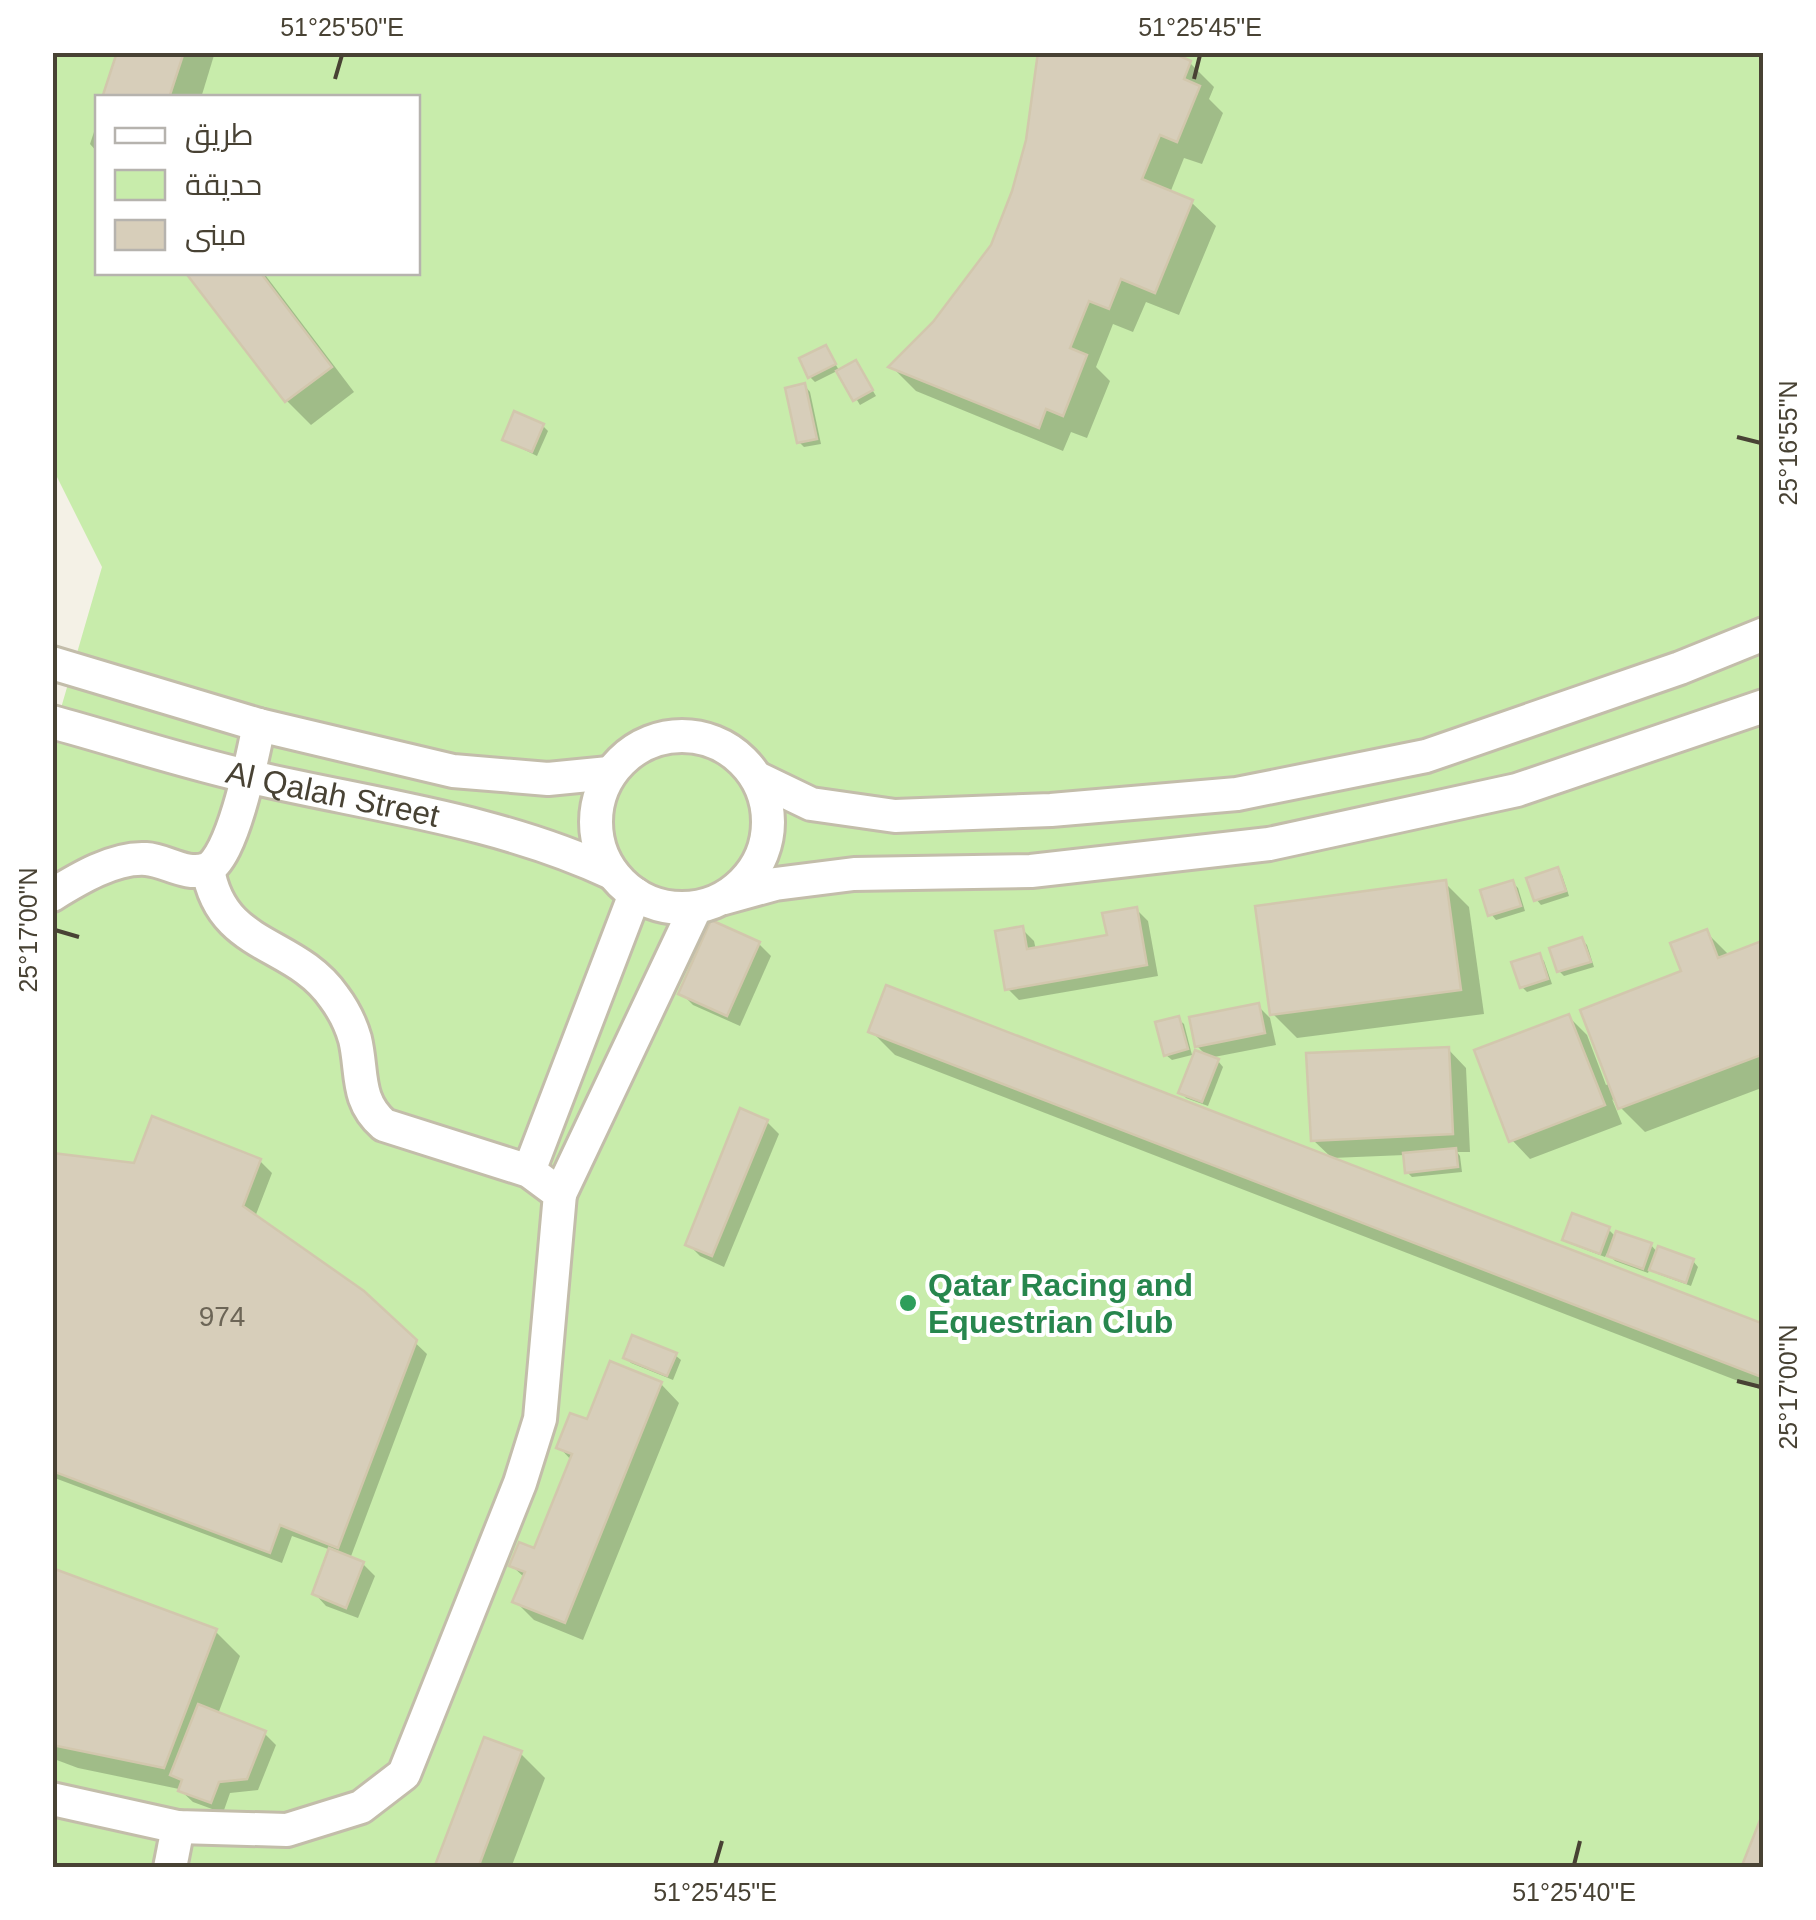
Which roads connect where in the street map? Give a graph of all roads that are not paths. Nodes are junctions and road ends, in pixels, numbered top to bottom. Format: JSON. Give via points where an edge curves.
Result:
{"nodes":[{"id":1,"x":1764,"y":634,"type":"edge"},
{"id":2,"x":52,"y":663,"type":"edge"},
{"id":3,"x":1764,"y":706,"type":"edge"},
{"id":4,"x":52,"y":722,"type":"edge"},
{"id":5,"x":259,"y":725,"type":"junction"},
{"id":6,"x":610,"y":774,"type":"junction"},
{"id":7,"x":248,"y":776,"type":"junction"},
{"id":8,"x":757,"y":778,"type":"junction"},
{"id":9,"x":208,"y":868,"type":"junction"},
{"id":10,"x":623,"y":884,"type":"junction"},
{"id":11,"x":52,"y":895,"type":"edge"},
{"id":12,"x":710,"y":903,"type":"junction"},
{"id":13,"x":530,"y":1172,"type":"junction"},
{"id":14,"x":560,"y":1194,"type":"junction"},
{"id":15,"x":52,"y":1799,"type":"edge"},
{"id":16,"x":178,"y":1827,"type":"junction"},
{"id":17,"x":170,"y":1868,"type":"edge"}],
"edges":[{"from":1,"to":8,"type":"street","via":[[1426,756],[1237,794],[895,816],[812,804]]},
{"from":2,"to":5,"type":"street","name":"Al Qalah Street"},
{"from":3,"to":12,"type":"street","via":[[1517,790],[1268,844],[1031,871],[854,874],[774,884]]},
{"from":4,"to":7,"type":"street","name":"Al Qalah Street"},
{"from":5,"to":6,"type":"street","name":"Al Qalah Street","via":[[452,771],[548,778]]},
{"from":5,"to":7,"type":"street"},
{"from":6,"to":8,"type":"street","via":[[634,749],[667,736],[702,737],[734,752]]},
{"from":6,"to":10,"type":"street","via":[[596,806],[597,841]]},
{"from":7,"to":9,"type":"street","via":[[221,856]]},
{"from":7,"to":10,"type":"street","name":"Al Qalah Street","via":[[564,850]]},
{"from":8,"to":12,"type":"street","via":[[769,811],[766,845],[751,876]]},
{"from":9,"to":11,"type":"street","via":[[191,871],[146,859],[111,865]]},
{"from":9,"to":13,"type":"street","via":[[224,912],[252,939],[317,975],[335,998],[355,1040],[358,1083],[374,1116],[384,1125]]},
{"from":10,"to":12,"type":"street","via":[[671,908]]},
{"from":10,"to":13,"type":"street"},
{"from":12,"to":14,"type":"street"},
{"from":13,"to":14,"type":"street"},
{"from":14,"to":16,"type":"street","via":[[540,1419],[404,1774],[362,1808],[287,1830]]},
{"from":15,"to":16,"type":"street"},
{"from":16,"to":17,"type":"street"}]}
